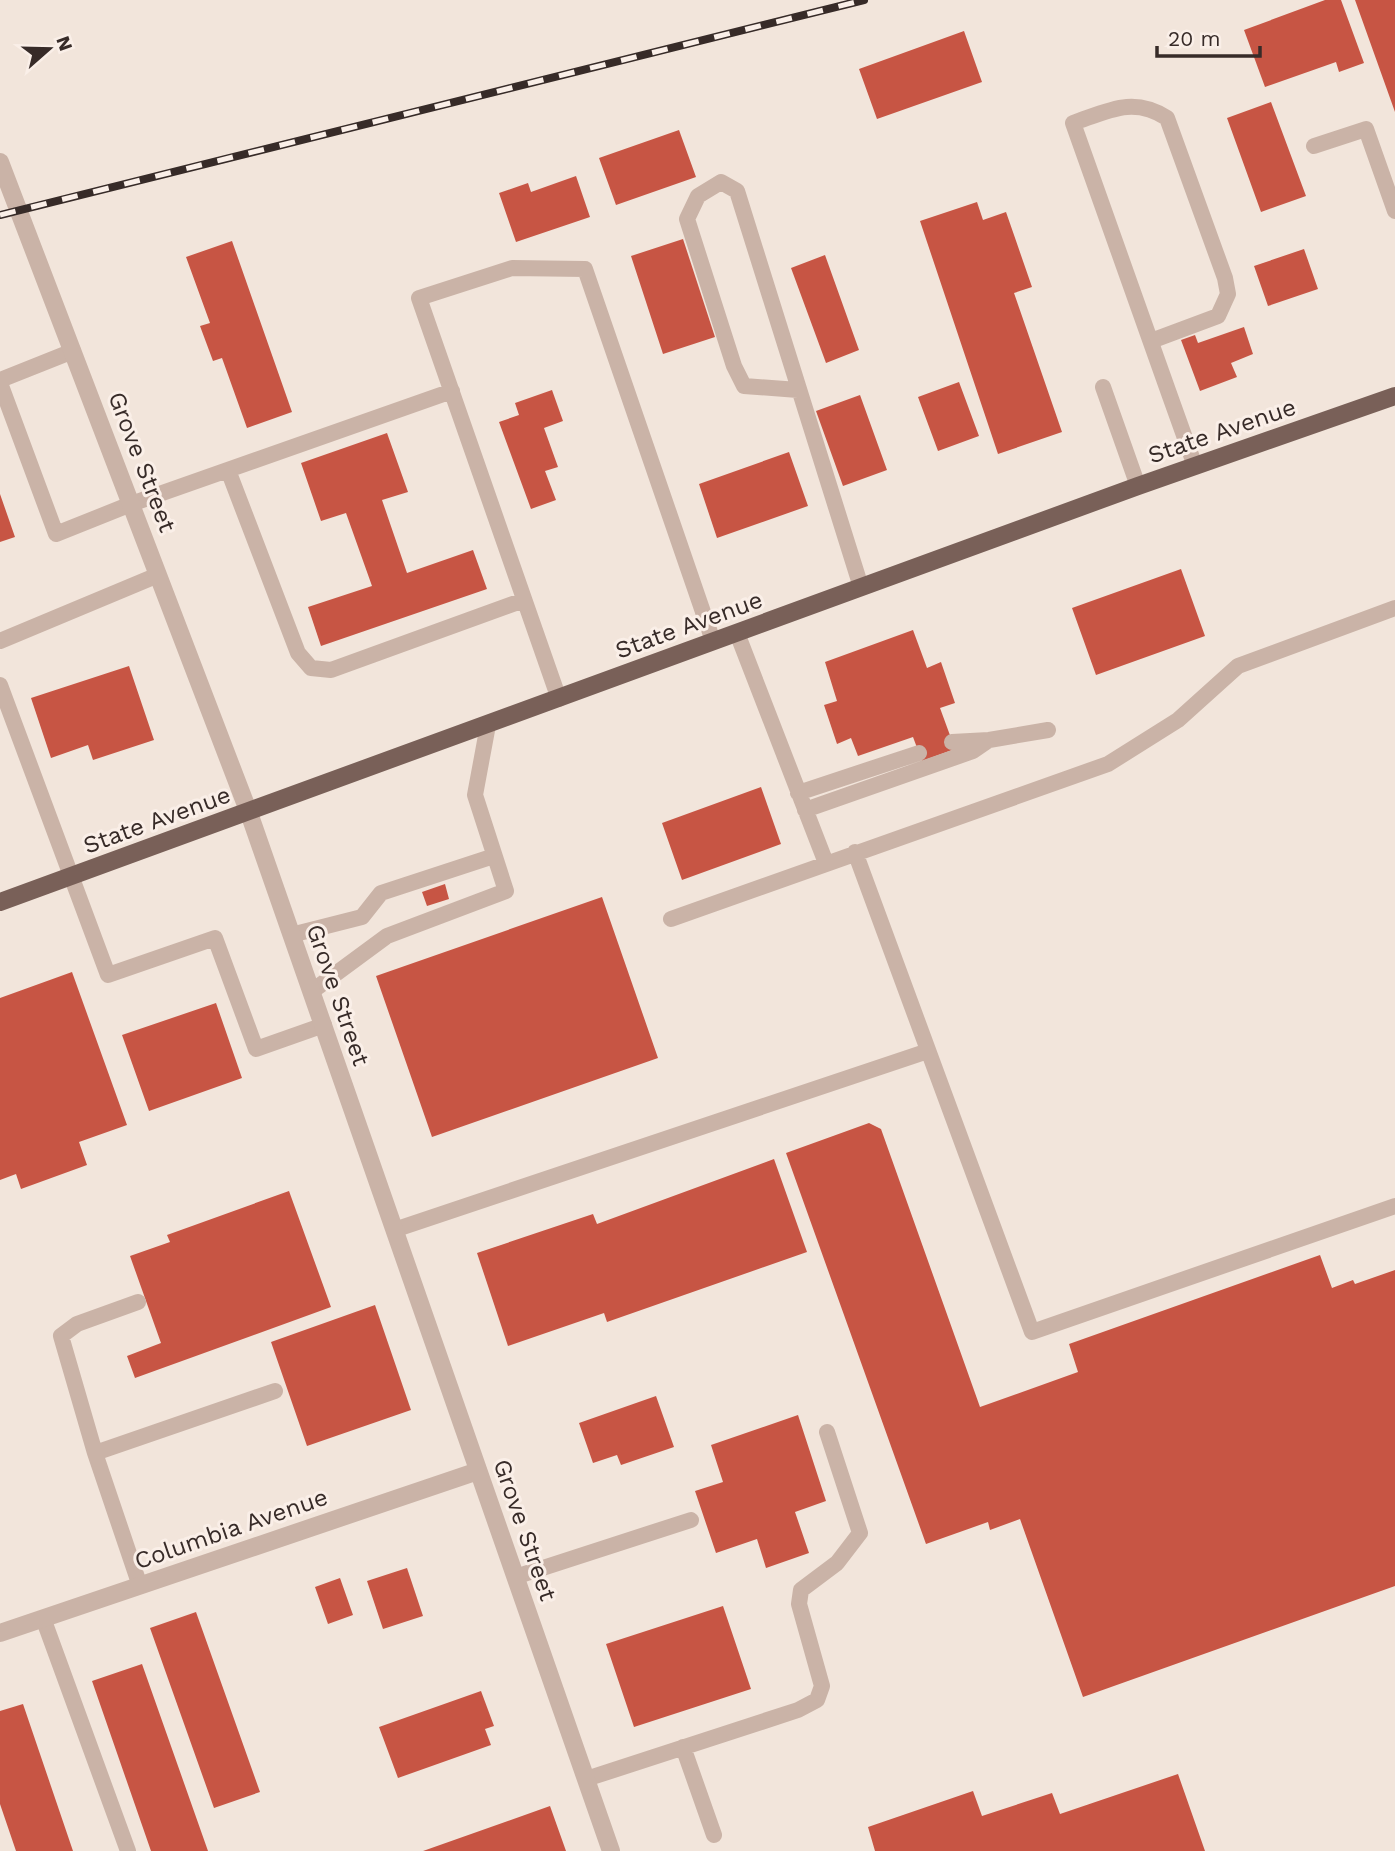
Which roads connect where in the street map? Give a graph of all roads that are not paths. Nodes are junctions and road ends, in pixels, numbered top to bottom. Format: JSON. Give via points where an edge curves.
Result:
{"nodes":[{"id":1,"x":1314,"y":146,"type":"dead end"},
{"id":2,"x":0,"y":162,"type":"edge"},
{"id":3,"x":1395,"y":211,"type":"edge"},
{"id":4,"x":1151,"y":341,"type":"junction"},
{"id":5,"x":73,"y":351,"type":"junction"},
{"id":6,"x":0,"y":382,"type":"edge"},
{"id":7,"x":1103,"y":387,"type":"dead end"},
{"id":8,"x":798,"y":390,"type":"junction"},
{"id":9,"x":452,"y":391,"type":"junction"},
{"id":10,"x":1395,"y":396,"type":"edge"},
{"id":11,"x":1195,"y":466,"type":"junction"},
{"id":12,"x":228,"y":470,"type":"junction"},
{"id":13,"x":1138,"y":486,"type":"junction"},
{"id":14,"x":131,"y":503,"type":"junction"},
{"id":15,"x":158,"y":575,"type":"junction"},
{"id":16,"x":861,"y":587,"type":"junction"},
{"id":17,"x":524,"y":600,"type":"junction"},
{"id":18,"x":1395,"y":608,"type":"edge"},
{"id":19,"x":737,"y":633,"type":"junction"},
{"id":20,"x":0,"y":641,"type":"edge"},
{"id":21,"x":713,"y":641,"type":"junction"},
{"id":22,"x":0,"y":685,"type":"edge"},
{"id":23,"x":559,"y":699,"type":"junction"},
{"id":24,"x":488,"y":725,"type":"junction"},
{"id":25,"x":1048,"y":730,"type":"dead end"},
{"id":26,"x":989,"y":740,"type":"junction"},
{"id":27,"x":952,"y":742,"type":"dead end"},
{"id":28,"x":919,"y":753,"type":"dead end"},
{"id":29,"x":799,"y":793,"type":"junction"},
{"id":30,"x":805,"y":810,"type":"junction"},
{"id":31,"x":249,"y":813,"type":"junction"},
{"id":32,"x":855,"y":852,"type":"junction"},
{"id":33,"x":494,"y":856,"type":"junction"},
{"id":34,"x":826,"y":863,"type":"junction"},
{"id":35,"x":72,"y":876,"type":"junction"},
{"id":36,"x":0,"y":902,"type":"edge"},
{"id":37,"x":671,"y":919,"type":"dead end"},
{"id":38,"x":291,"y":935,"type":"junction"},
{"id":39,"x":311,"y":992,"type":"junction"},
{"id":40,"x":324,"y":1025,"type":"junction"},
{"id":41,"x":928,"y":1051,"type":"junction"},
{"id":42,"x":1395,"y":1206,"type":"edge"},
{"id":43,"x":394,"y":1230,"type":"junction"},
{"id":44,"x":138,"y":1302,"type":"dead end"},
{"id":45,"x":275,"y":1391,"type":"dead end"},
{"id":46,"x":827,"y":1432,"type":"dead end"},
{"id":47,"x":95,"y":1453,"type":"junction"},
{"id":48,"x":478,"y":1471,"type":"junction"},
{"id":49,"x":691,"y":1520,"type":"dead end"},
{"id":50,"x":515,"y":1577,"type":"junction"},
{"id":51,"x":140,"y":1586,"type":"junction"},
{"id":52,"x":43,"y":1618,"type":"junction"},
{"id":53,"x":0,"y":1633,"type":"edge"},
{"id":54,"x":683,"y":1747,"type":"junction"},
{"id":55,"x":586,"y":1779,"type":"junction"},
{"id":56,"x":714,"y":1835,"type":"dead end"},
{"id":57,"x":128,"y":1851,"type":"edge"},
{"id":58,"x":611,"y":1851,"type":"edge"}],
"edges":[{"from":1,"to":3,"type":"lane","via":[[1366,129]]},
{"from":2,"to":5,"type":"street","name":"Grove Street"},
{"from":4,"to":4,"type":"lane","via":[[1218,316],[1228,294],[1167,118],[1150,108],[1123,106],[1073,123]]},
{"from":4,"to":11,"type":"lane"},
{"from":5,"to":6,"type":"lane"},
{"from":5,"to":14,"type":"street","name":"Grove Street"},
{"from":6,"to":14,"type":"lane","via":[[56,534]]},
{"from":7,"to":13,"type":"lane"},
{"from":8,"to":8,"type":"lane","via":[[744,386],[734,366],[687,219],[698,195],[721,182],[737,191],[751,228]]},
{"from":8,"to":16,"type":"lane"},
{"from":9,"to":12,"type":"lane"},
{"from":9,"to":17,"type":"lane"},
{"from":9,"to":21,"type":"lane","via":[[419,298],[512,268],[584,269]]},
{"from":10,"to":11,"type":"main road","name":"State Avenue"},
{"from":11,"to":13,"type":"main road","name":"State Avenue"},
{"from":12,"to":14,"type":"lane"},
{"from":12,"to":17,"type":"lane","via":[[298,653],[312,668],[331,670]]},
{"from":13,"to":16,"type":"main road","name":"State Avenue"},
{"from":14,"to":15,"type":"street","name":"Grove Street"},
{"from":15,"to":20,"type":"lane"},
{"from":15,"to":31,"type":"street","name":"Grove Street"},
{"from":16,"to":19,"type":"main road","name":"State Avenue"},
{"from":17,"to":23,"type":"lane"},
{"from":18,"to":32,"type":"lane","via":[[1238,666],[1178,720],[1108,765]]},
{"from":19,"to":21,"type":"main road","name":"State Avenue"},
{"from":19,"to":29,"type":"lane"},
{"from":21,"to":23,"type":"main road","name":"State Avenue"},
{"from":22,"to":35,"type":"lane"},
{"from":23,"to":24,"type":"main road","name":"State Avenue"},
{"from":24,"to":31,"type":"main road","name":"State Avenue"},
{"from":24,"to":33,"type":"lane","via":[[475,794]]},
{"from":25,"to":26,"type":"lane"},
{"from":26,"to":27,"type":"lane"},
{"from":26,"to":30,"type":"lane","via":[[973,751]]},
{"from":28,"to":29,"type":"lane"},
{"from":29,"to":30,"type":"lane"},
{"from":30,"to":34,"type":"lane"},
{"from":31,"to":35,"type":"main road","name":"State Avenue"},
{"from":31,"to":38,"type":"street","name":"Grove Street"},
{"from":32,"to":34,"type":"lane"},
{"from":32,"to":41,"type":"lane"},
{"from":33,"to":38,"type":"lane","via":[[381,893],[362,917]]},
{"from":33,"to":39,"type":"lane","via":[[506,891],[387,936]]},
{"from":34,"to":37,"type":"lane"},
{"from":35,"to":36,"type":"main road","name":"State Avenue"},
{"from":35,"to":40,"type":"lane","via":[[108,975],[215,938],[256,1049]]},
{"from":38,"to":39,"type":"street","name":"Grove Street"},
{"from":39,"to":40,"type":"street","name":"Grove Street"},
{"from":40,"to":43,"type":"street","name":"Grove Street"},
{"from":41,"to":42,"type":"lane","via":[[1032,1332]]},
{"from":41,"to":43,"type":"lane"},
{"from":43,"to":48,"type":"street","name":"Grove Street"},
{"from":44,"to":47,"type":"lane","via":[[77,1324],[61,1336]]},
{"from":45,"to":47,"type":"lane"},
{"from":46,"to":54,"type":"lane","via":[[860,1533],[837,1563],[801,1590],[799,1604],[822,1686],[817,1700]]},
{"from":47,"to":51,"type":"lane"},
{"from":48,"to":50,"type":"street","name":"Grove Street"},
{"from":48,"to":51,"type":"street","name":"Columbia Avenue"},
{"from":49,"to":50,"type":"lane"},
{"from":50,"to":55,"type":"street","name":"Grove Street"},
{"from":51,"to":52,"type":"street","name":"Columbia Avenue"},
{"from":52,"to":53,"type":"street","name":"Columbia Avenue"},
{"from":52,"to":57,"type":"lane"},
{"from":54,"to":55,"type":"lane"},
{"from":54,"to":56,"type":"lane"},
{"from":55,"to":58,"type":"street","name":"Grove Street"}]}
